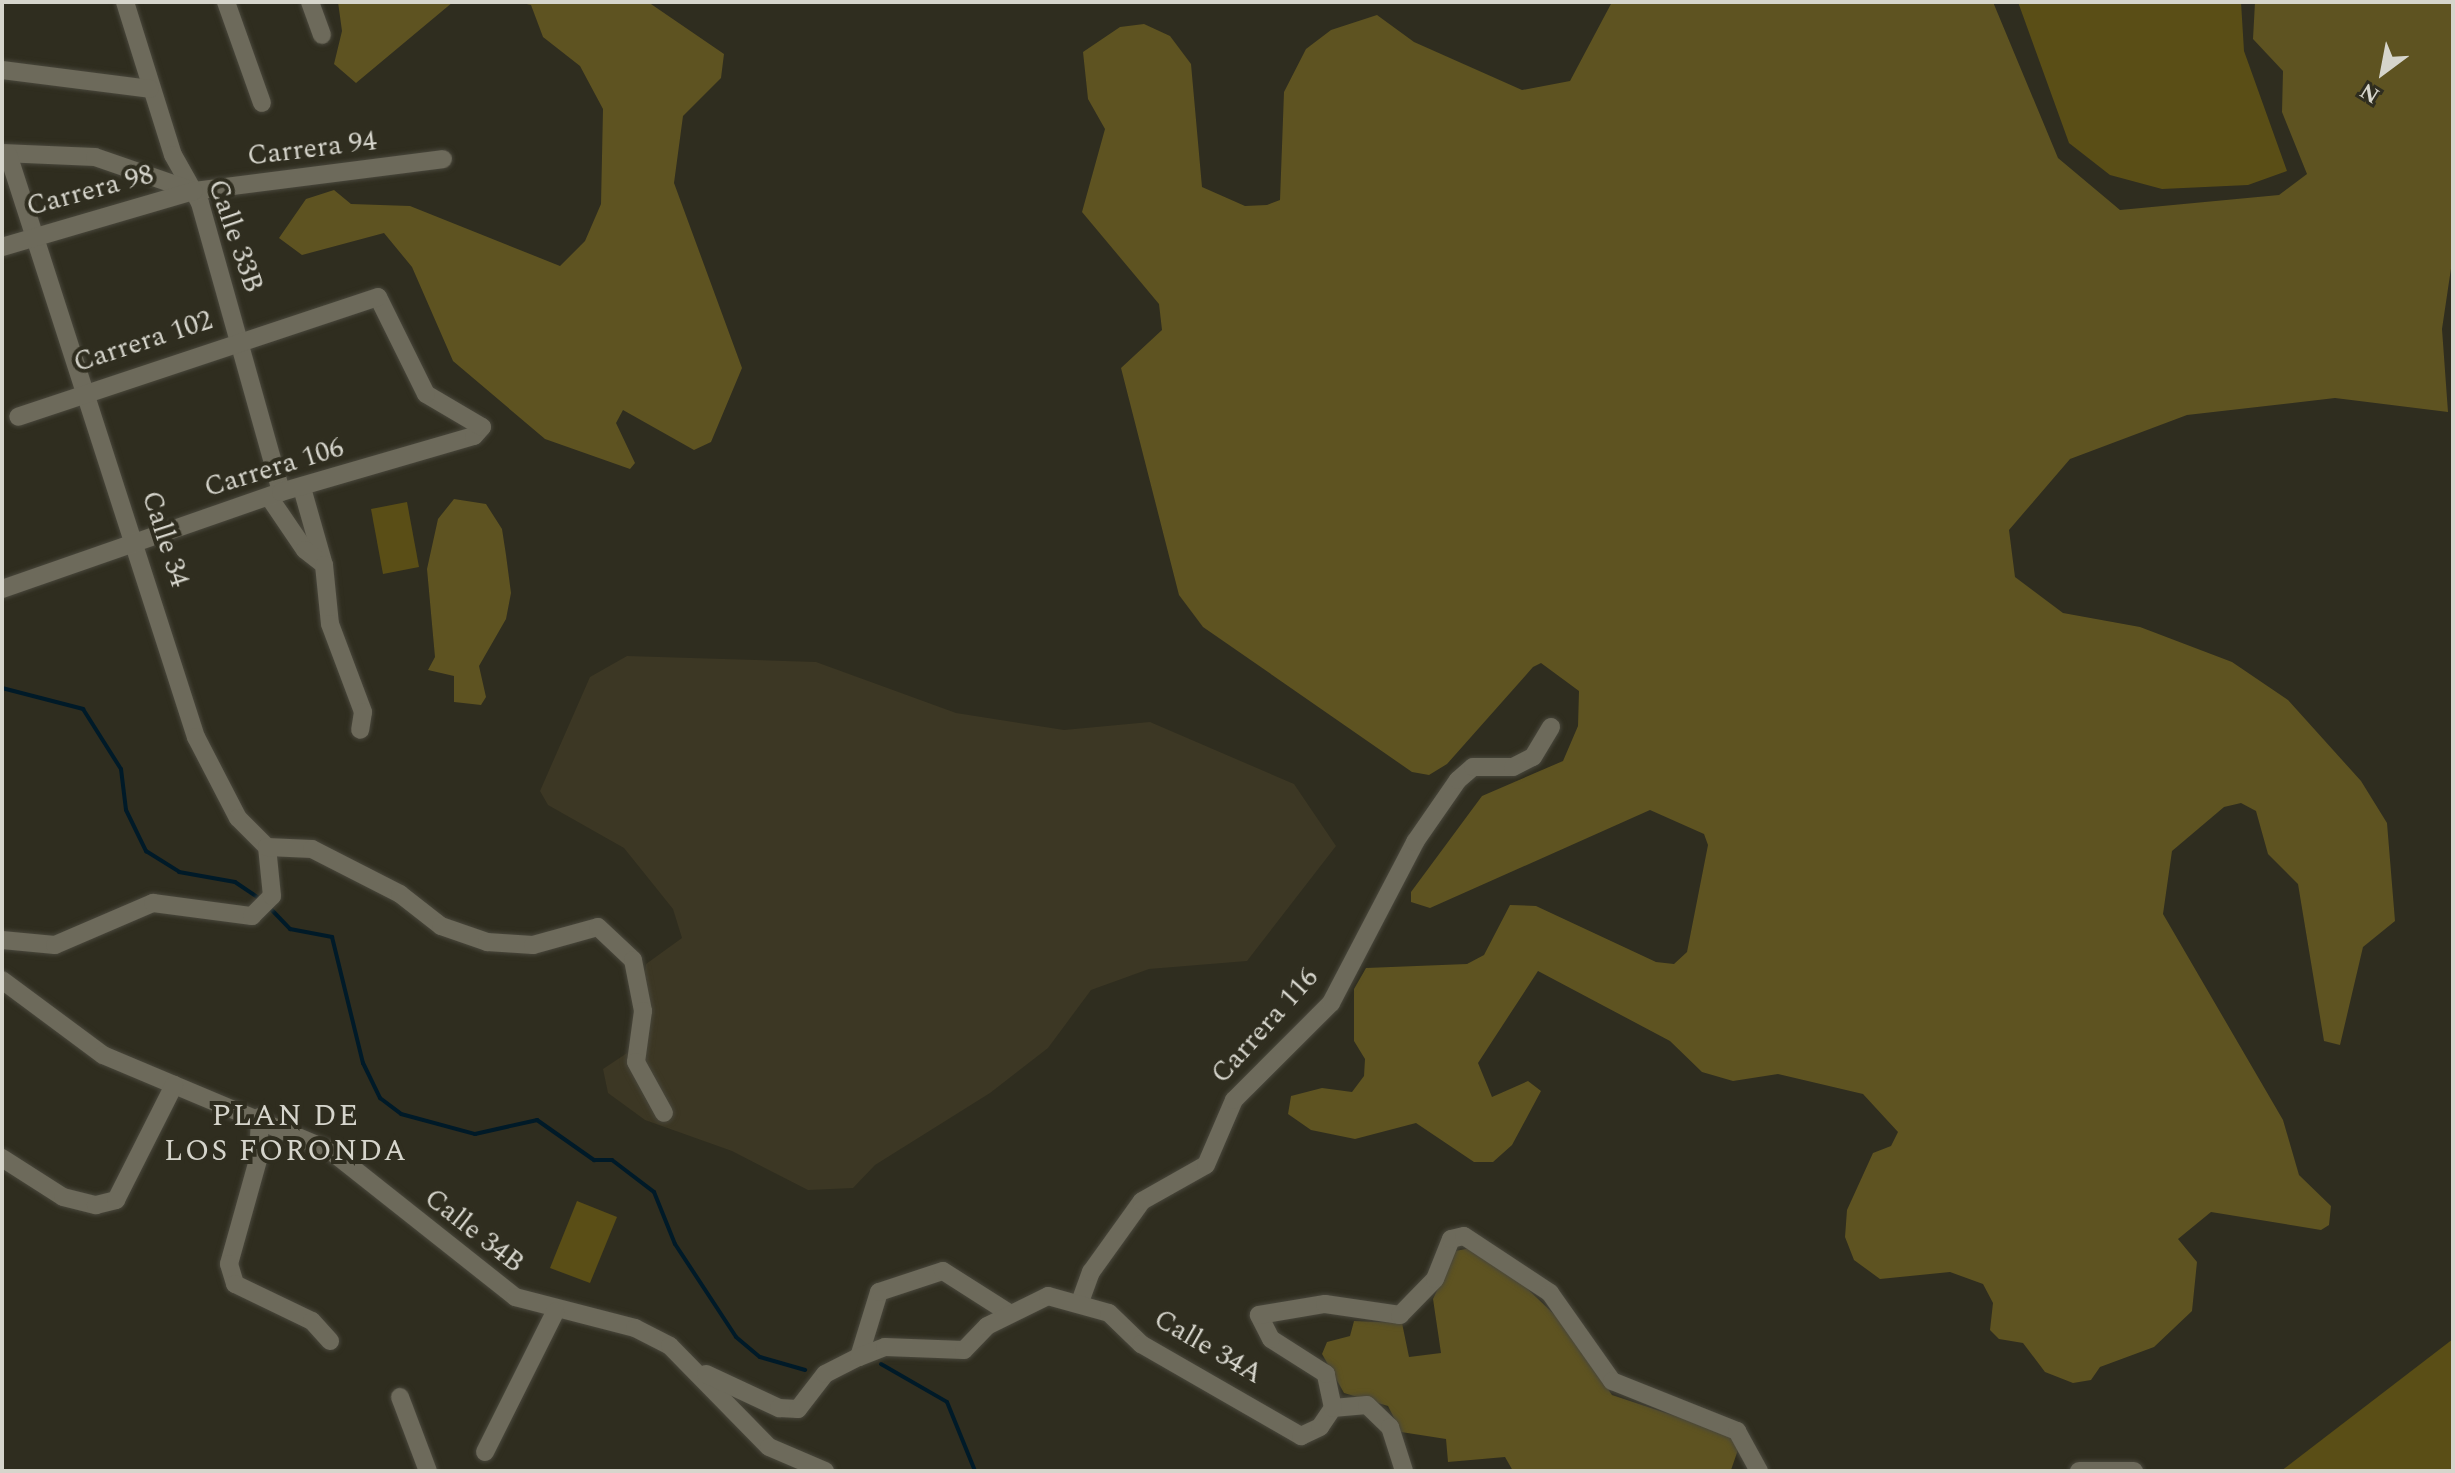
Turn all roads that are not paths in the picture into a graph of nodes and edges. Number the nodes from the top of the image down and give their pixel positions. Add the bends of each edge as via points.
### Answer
1 (125, 2) edge
2 (226, 2) edge
3 (310, 2) edge
4 (322, 35) dead end
5 (2, 70) edge
6 (150, 89) junction
7 (262, 103) dead end
8 (5, 154) edge
9 (443, 159) dead end
10 (194, 191) junction
11 (30, 235) junction
12 (2, 247) edge
13 (241, 339) junction
14 (86, 389) junction
15 (18, 417) dead end
16 (474, 436) joint
17 (302, 488) junction
18 (275, 494) junction
19 (137, 543) junction
20 (324, 565) junction
21 (2, 589) edge
22 (1551, 727) dead end
23 (360, 730) dead end
24 (267, 847) junction
25 (2, 940) edge
26 (2, 980) edge
27 (174, 1085) junction
28 (664, 1113) dead end
29 (260, 1117) junction
30 (2, 1158) edge
31 (1080, 1302) junction
32 (555, 1312) junction
33 (1009, 1313) junction
34 (330, 1341) dead end
35 (859, 1357) junction
36 (700, 1371) junction
37 (400, 1397) dead end
38 (1333, 1408) junction
39 (485, 1452) dead end
40 (428, 1471) edge
41 (825, 1471) edge
42 (1404, 1471) edge
43 (1759, 1471) edge
44 (2079, 1471) edge
45 (2134, 1471) edge

1 - 6 street, Calle 33B
2 - 7 street
3 - 4 street
5 - 6 street
6 - 10 street, Calle 33B
8 - 10 street, Carrera 94 via 95,157
8 - 11 street, Calle 34
9 - 10 street, Carrera 94
10 - 11 street, Carrera 98
10 - 13 street, Calle 33B
11 - 12 street, Carrera 98
11 - 14 street, Calle 34
13 - 14 street, Carrera 102
13 - 16 street, Carrera 102 via 378,297 426,394 480,422
13 - 18 street, Calle 33B
14 - 15 street, Carrera 102
14 - 19 street, Calle 34
16 - 17 street, Carrera 106
17 - 18 street, Carrera 106
17 - 20 street
18 - 19 street, Carrera 106
18 - 20 street
19 - 21 street, Carrera 106
19 - 24 street, Calle 34 via 196,737 238,818
20 - 23 street via 332,631 363,712
22 - 31 street, Carrera 116 via 1533,757 1513,767 1473,767 1458,780 1415,842 1331,1003 1234,1100 1206,1165 1142,1201 1091,1272
24 - 25 street via 272,896 252,916 235,918 153,903 55,945
24 - 28 street via 312,849 400,894 441,926 487,942 533,945 598,927 633,960 643,1011 636,1062
26 - 27 street, Calle 34B via 103,1055
27 - 29 street, Calle 34B
27 - 30 street via 116,1200 96,1205 63,1197
29 - 32 street, Calle 34B via 331,1151 470,1268
29 - 34 street via 258,1160 229,1264 235,1284 312,1321
31 - 33 street, Calle 34A via 1034,1297
31 - 38 street, Calle 34A via 1109,1313 1141,1344 1301,1436 1320,1427
32 - 36 street, Calle 34B via 635,1328
32 - 39 street
33 - 35 street, Calle 34A via 964,1350 885,1347
33 - 35 street via 943,1271 879,1292
35 - 36 street, Calle 34A via 825,1374 798,1409 779,1408
36 - 41 street, Calle 34B via 769,1447
37 - 40 street
38 - 42 street via 1367,1405 1381,1415
38 - 43 street via 1326,1374 1271,1339 1259,1326 1261,1313 1289,1315 1325,1304 1400,1315 1435,1279 1451,1239 1464,1236 1550,1293 1621,1388 1737,1431
44 - 45 street

